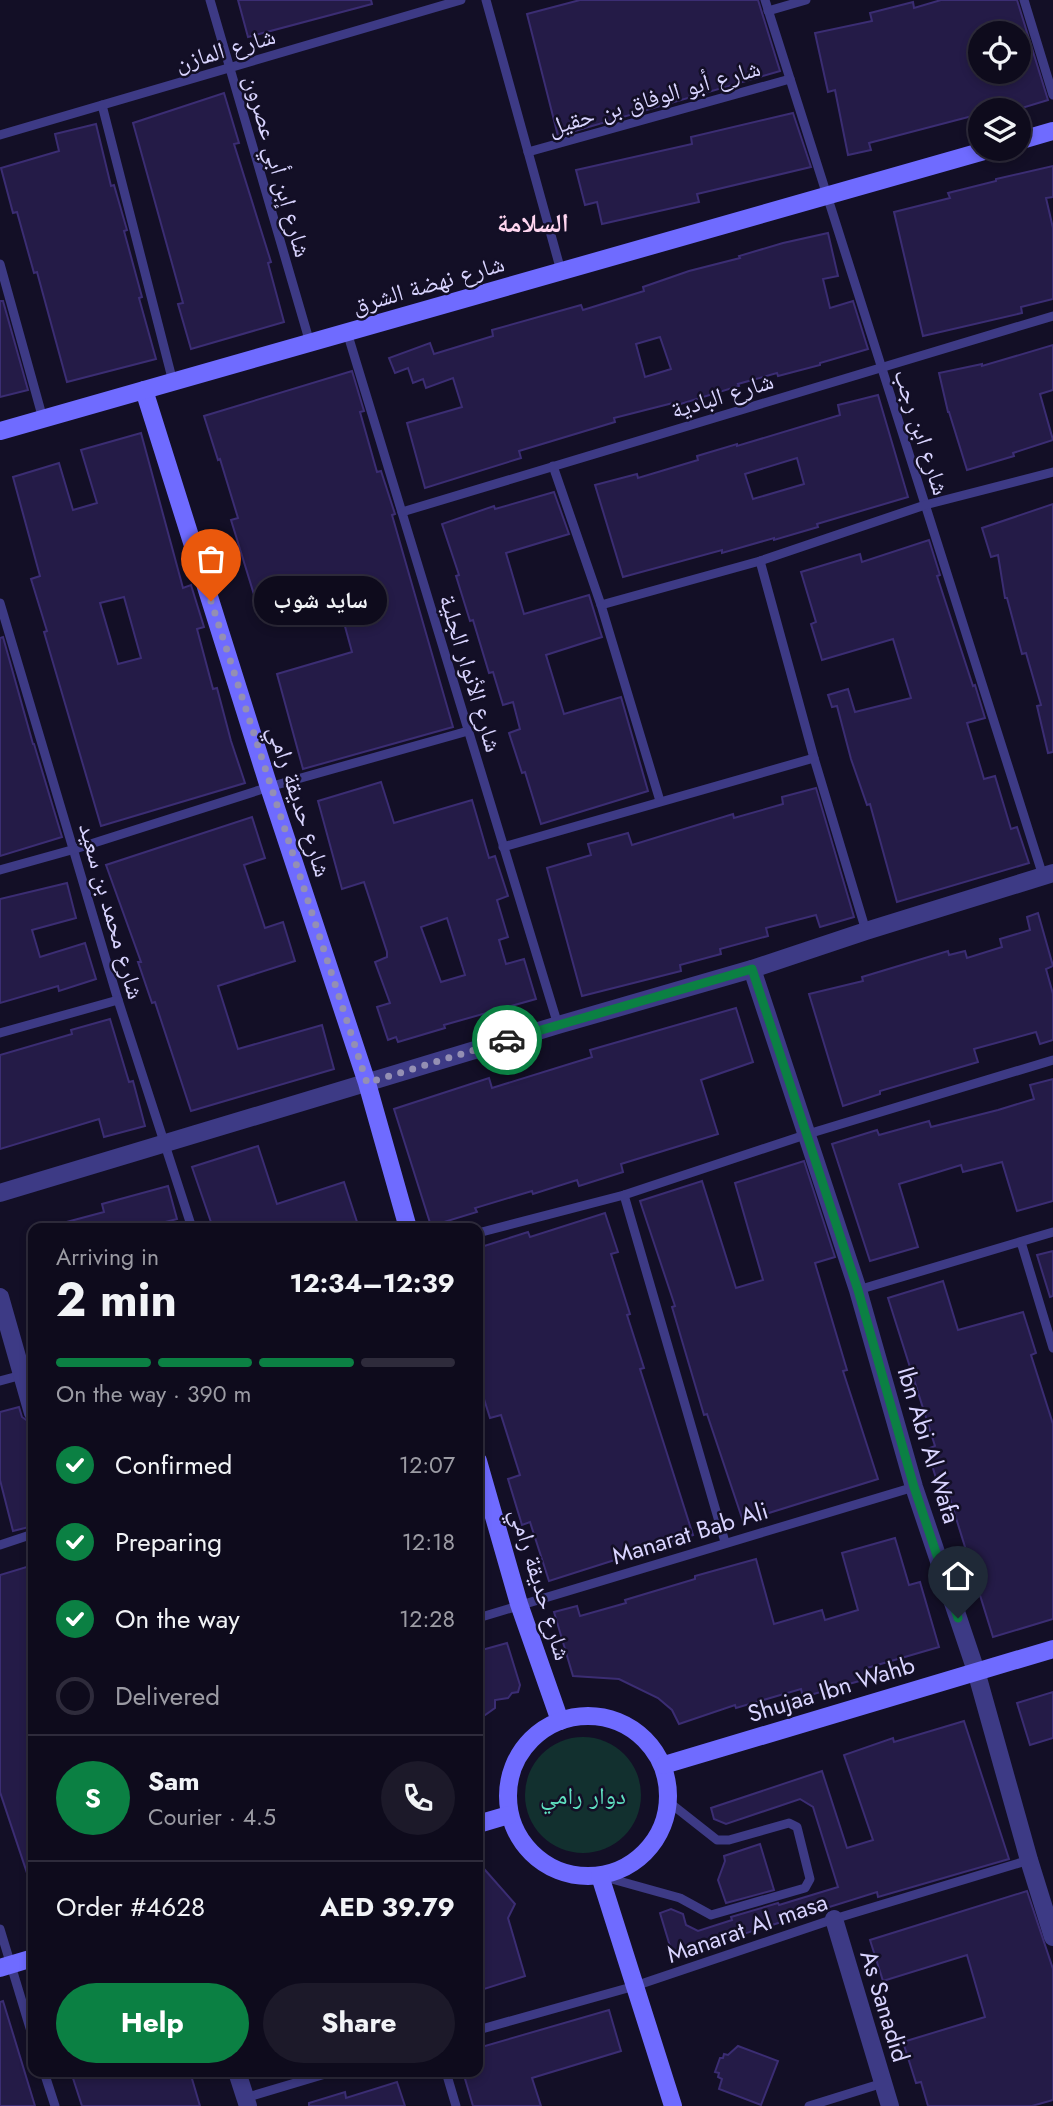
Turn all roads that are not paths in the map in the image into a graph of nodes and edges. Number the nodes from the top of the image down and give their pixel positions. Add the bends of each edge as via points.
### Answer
1 (210, 0) edge
2 (461, 0) edge
3 (486, 0) edge
4 (765, 0) edge
5 (806, 0) edge
6 (1024, 0) edge
7 (768, 11) junction
8 (229, 68) junction
9 (790, 79) junction
10 (1053, 96) edge
11 (102, 105) junction
12 (1053, 131) edge
13 (0, 135) edge
14 (1031, 137) edge
15 (528, 152) junction
16 (968, 155) edge
17 (827, 195) junction
18 (0, 264) edge
19 (561, 271) junction
20 (1053, 316) edge
21 (347, 332) junction
22 (310, 343) junction
23 (881, 368) junction
24 (173, 382) junction
25 (144, 390) junction
26 (43, 419) junction
27 (0, 431) edge
28 (553, 466) junction
29 (1053, 472) edge
30 (925, 505) junction
31 (402, 512) junction
32 (760, 561) junction
33 (0, 603) edge
34 (601, 604) junction
35 (468, 731) junction
36 (814, 758) junction
37 (269, 787) junction
38 (660, 801) junction
39 (503, 847) junction
40 (75, 849) junction
41 (0, 870) edge
42 (1048, 875) edge
43 (866, 931) junction
44 (752, 969) junction
45 (118, 1000) junction
46 (558, 1025) junction
47 (0, 1033) edge
48 (1053, 1060) edge
49 (367, 1083) junction
50 (808, 1134) junction
51 (165, 1144) junction
52 (0, 1193) edge
53 (624, 1195) junction
54 (190, 1223) edge
55 (407, 1223) edge
56 (483, 1232) edge
57 (1053, 1232) edge
58 (1021, 1242) junction
59 (858, 1290) junction
60 (0, 1297) edge
61 (1053, 1348) edge
62 (22, 1375) junction
63 (0, 1381) edge
64 (28, 1396) edge
65 (483, 1482) edge
66 (914, 1487) junction
67 (28, 1536) edge
68 (725, 1542) junction
69 (0, 1545) edge
70 (519, 1604) junction
71 (483, 1616) edge
72 (1053, 1649) edge
73 (976, 1671) junction
74 (559, 1721) junction
75 (664, 1765) junction
76 (670, 1802) junction
77 (509, 1815) junction
78 (483, 1823) edge
79 (1029, 1860) junction
80 (600, 1876) junction
81 (834, 1919) junction
82 (0, 1930) edge
83 (1053, 1937) edge
84 (28, 1959) edge
85 (5, 1966) edge
86 (635, 1986) junction
87 (28, 2025) edge
88 (483, 2029) edge
89 (46, 2077) edge
90 (238, 2077) edge
91 (318, 2077) edge
92 (447, 2077) edge
93 (883, 2083) junction
94 (246, 2102) edge
95 (55, 2106) edge
96 (456, 2106) edge
97 (673, 2106) edge
98 (809, 2106) edge
99 (890, 2106) edge

1 - 8 lane, شارع إبن أبي عصرون
2 - 8 lane, شارع المازن
3 - 15 lane
4 - 7 lane, شارع ابن رجب
5 - 7 lane
6 - 10 lane
7 - 9 lane, شارع ابن رجب
8 - 11 lane, شارع المازن
8 - 22 lane, شارع إبن أبي عصرون
9 - 15 lane, شارع أبو الوفاق بن حقيل
9 - 17 lane, شارع ابن رجب
11 - 13 lane, شارع المازن
11 - 24 lane
12 - 14 street
15 - 19 lane
16 - 17 street, شارع نهضة الشرق
17 - 19 street, شارع نهضة الشرق
17 - 23 lane, شارع ابن رجب
18 - 26 lane
19 - 21 street, شارع نهضة الشرق
20 - 23 lane, شارع البادية
21 - 22 street, شارع نهضة الشرق
21 - 31 lane, شارع الأنوار الجلية
22 - 24 street, شارع نهضة الشرق
23 - 28 lane, شارع البادية
23 - 30 lane, شارع ابن رجب
24 - 25 street, شارع نهضة الشرق
25 - 26 street, شارع نهضة الشرق
25 - 37 street, شارع حديقة رامي
26 - 27 street, شارع نهضة الشرق
28 - 31 lane, شارع البادية
28 - 34 lane
29 - 30 lane
30 - 32 lane
30 - 42 lane, شارع ابن رجب
31 - 35 lane, شارع الأنوار الجلية
32 - 34 lane
32 - 36 lane
33 - 40 lane, شارع محمد بن سعيد
34 - 38 lane
35 - 37 lane
35 - 39 lane, شارع الأنوار الجلية
36 - 38 lane
36 - 43 lane
37 - 40 lane
37 - 49 street, شارع حديقة رامي
38 - 39 lane
39 - 46 lane, شارع الأنوار الجلية
40 - 41 lane
40 - 45 lane, شارع محمد بن سعيد
42 - 43 street
43 - 44 street
44 - 46 street
44 - 50 street, Ibn Abi Al Wafa
45 - 47 lane
45 - 51 lane, شارع محمد بن سعيد
46 - 49 street
48 - 50 lane
49 - 51 street
49 - 55 street, شارع حديقة رامي
50 - 53 lane
50 - 59 street, Ibn Abi Al Wafa
51 - 52 street
51 - 54 lane, شارع محمد بن سعيد
53 - 56 lane
53 - 68 lane
57 - 58 lane
58 - 59 lane
58 - 61 lane
59 - 66 street, Ibn Abi Al Wafa
60 - 62 street
62 - 63 lane
62 - 64 street
65 - 70 street, شارع حديقة رامي
66 - 68 lane, Manarat Bab Ali
66 - 73 street, Ibn Abi Al Wafa
67 - 69 lane
68 - 70 lane, Manarat Bab Ali
70 - 71 lane, Manarat Bab Ali
70 - 74 street, شارع حديقة رامي
72 - 73 street, Shujaa Ibn Wahb
73 - 75 street, Shujaa Ibn Wahb
73 - 79 street, Ibn Abi Al Wafa
74 - 75 street via 590,1715 620,1722 646,1739
74 - 77 street via 534,1735 516,1758 507,1786
75 - 76 street
76 - 80 street via 658,1839 631,1866
76 - 80 lane via 717,1840 789,1824 797,1828 810,1880 805,1888 711,1915 680,1898
77 - 78 street
77 - 80 street via 526,1849 556,1871
79 - 81 lane, Manarat Al masa
79 - 83 street, Ibn Abi Al Wafa
80 - 86 street
81 - 86 lane, Manarat Al masa
81 - 93 street, As Sanadid
82 - 85 lane
84 - 85 street
85 - 87 lane
86 - 88 lane, Manarat Al masa
86 - 97 street
89 - 95 lane
90 - 94 street
91 - 94 lane
92 - 96 lane
93 - 98 lane
93 - 99 street, As Sanadid

